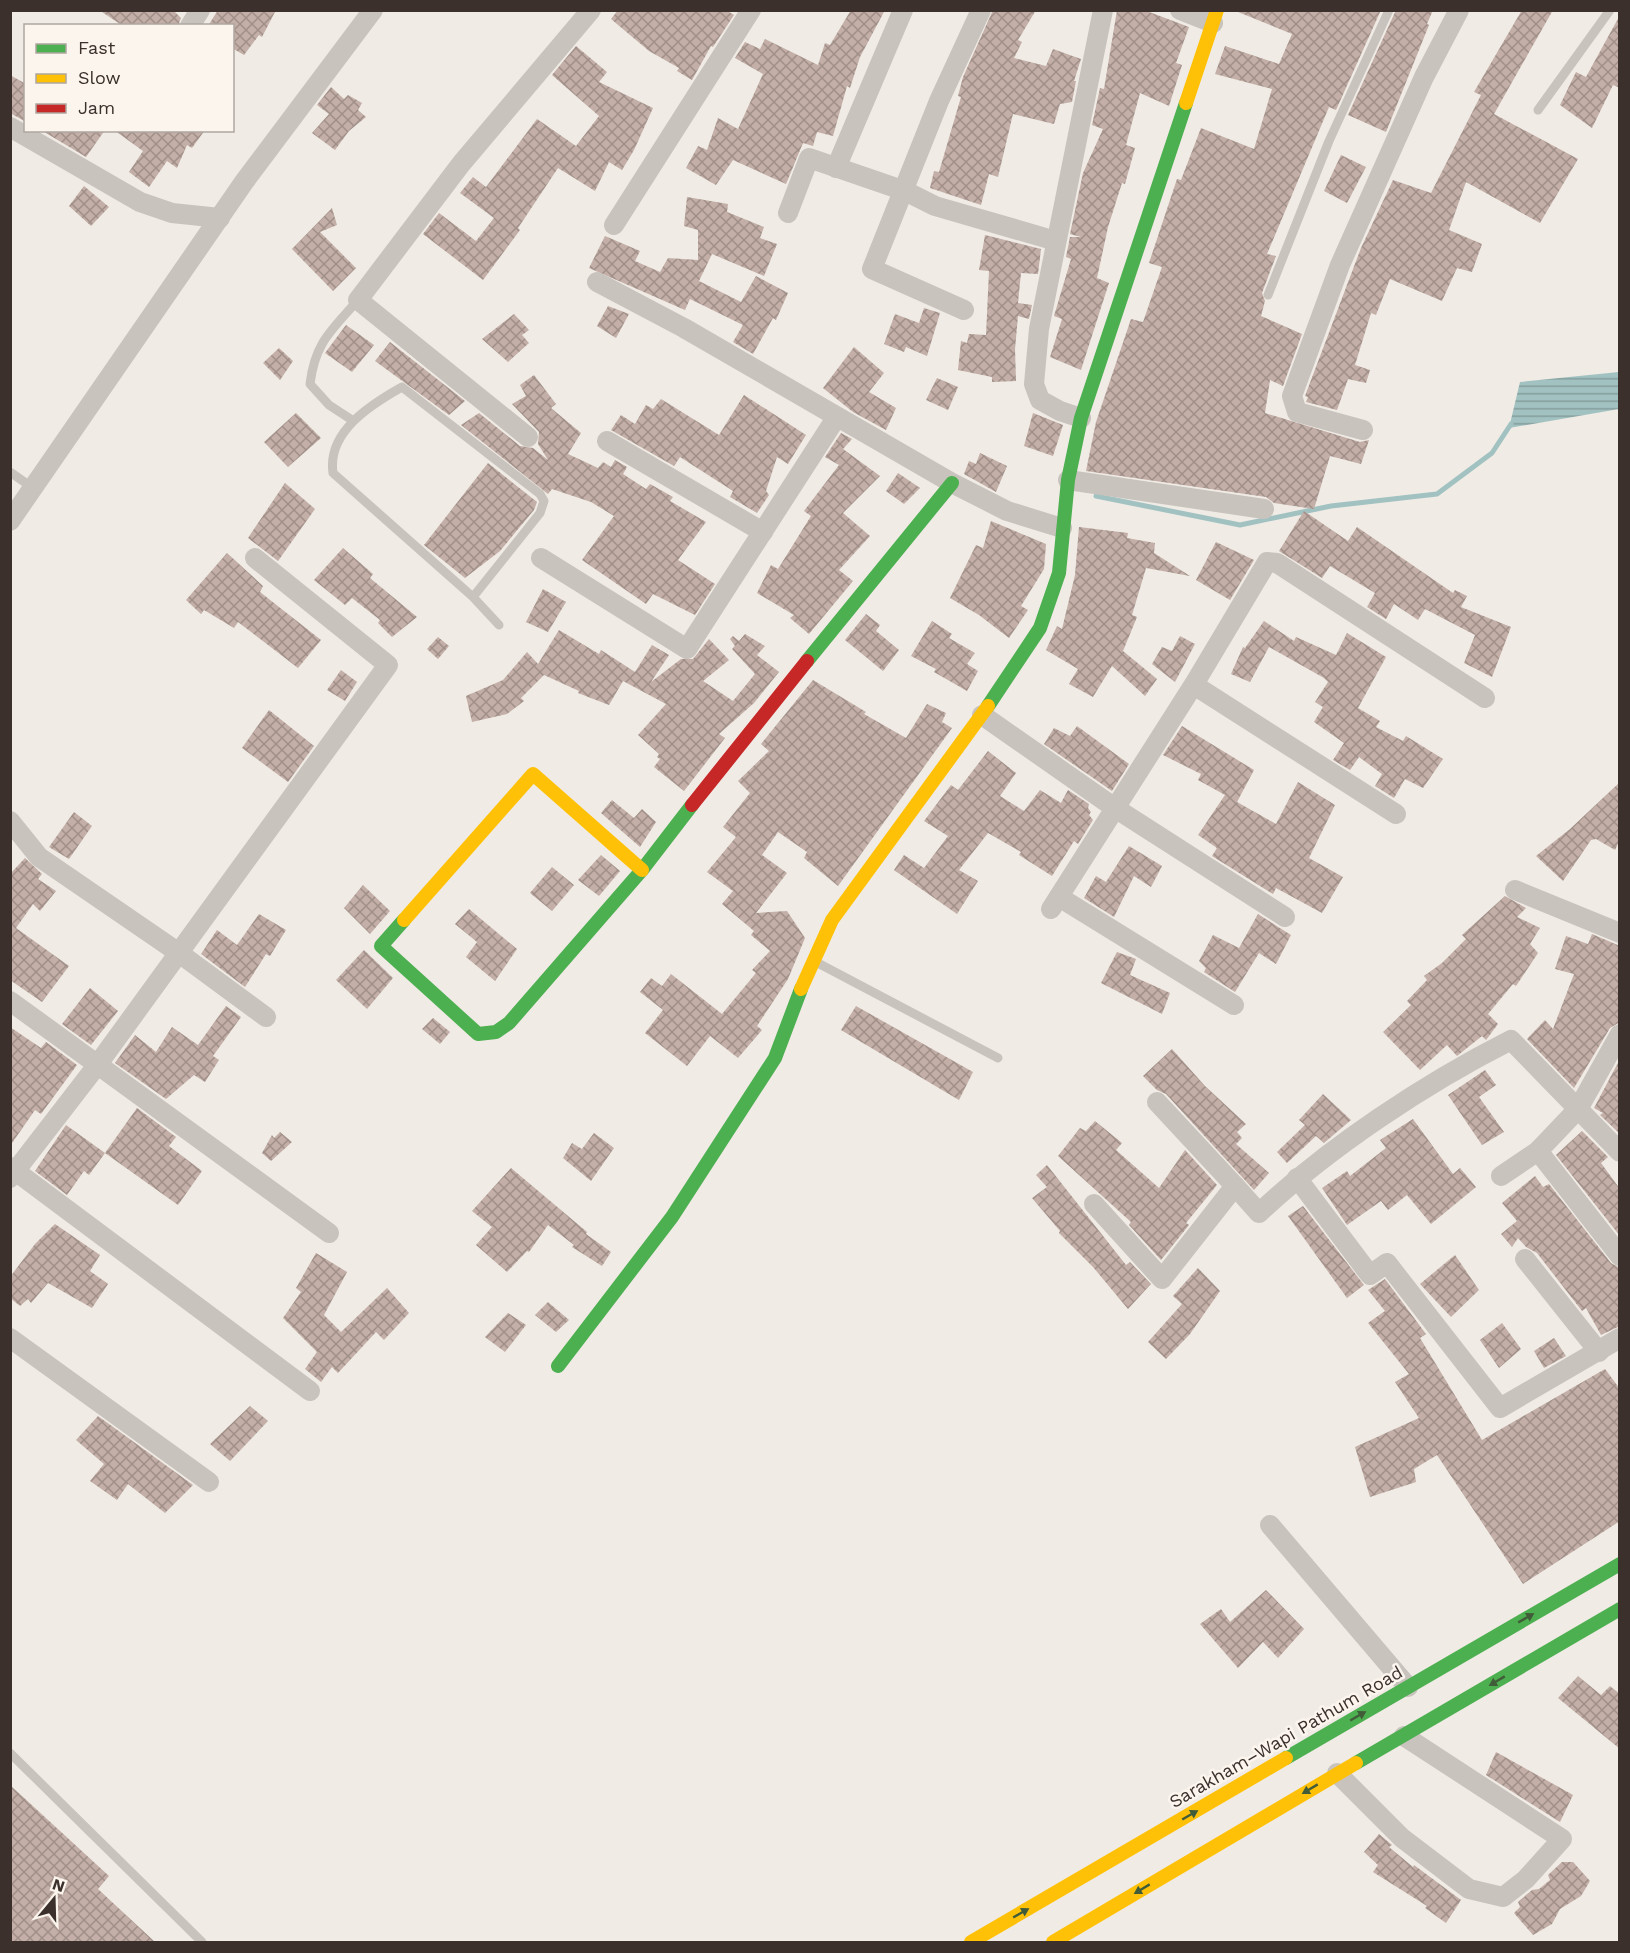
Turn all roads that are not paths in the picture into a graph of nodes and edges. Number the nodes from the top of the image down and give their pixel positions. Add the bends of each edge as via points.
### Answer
1 (200, 10) edge
2 (373, 10) edge
3 (591, 10) edge
4 (751, 10) edge
5 (903, 10) edge
6 (981, 10) edge
7 (1103, 10) edge
8 (1180, 10) edge
9 (1389, 10) edge
10 (1459, 10) edge
11 (1610, 10) edge
12 (1215, 17) edge
13 (191, 24) edge
14 (1539, 111) dead end
15 (10, 127) edge
16 (836, 168) junction
17 (905, 191) junction
18 (788, 213) dead end
19 (220, 218) junction
20 (614, 225) dead end
21 (1056, 241) junction
22 (597, 282) dead end
23 (1268, 295) dead end
24 (358, 300) junction
25 (964, 310) dead end
26 (836, 418) junction
27 (1082, 418) junction
28 (352, 420) junction
29 (1363, 430) dead end
30 (528, 437) dead end
31 (607, 441) dead end
32 (10, 472) edge
33 (1068, 480) junction
34 (952, 483) junction
35 (33, 488) junction
36 (1264, 509) dead end
37 (10, 520) edge
38 (1062, 528) junction
39 (763, 532) junction
40 (255, 558) dead end
41 (541, 558) dead end
42 (473, 597) junction
43 (499, 625) dead end
44 (1194, 685) junction
45 (1485, 698) dead end
46 (981, 715) junction
47 (1114, 808) junction
48 (1396, 814) dead end
49 (10, 821) edge
50 (642, 870) junction
51 (1515, 890) dead end
52 (1285, 917) dead end
53 (1620, 933) edge
54 (179, 953) junction
55 (812, 960) junction
56 (10, 1001) edge
57 (1234, 1005) dead end
58 (266, 1017) dead end
59 (1620, 1034) edge
60 (998, 1058) dead end
61 (98, 1064) junction
62 (1156, 1102) dead end
63 (1578, 1109) junction
64 (1538, 1151) junction
65 (1620, 1152) edge
66 (12, 1172) edge
67 (1501, 1176) dead end
68 (1297, 1178) junction
69 (1235, 1186) junction
70 (1094, 1204) dead end
71 (329, 1233) dead end
72 (1620, 1256) edge
73 (1525, 1259) dead end
74 (10, 1338) edge
75 (1620, 1338) edge
76 (1599, 1352) junction
77 (558, 1366) dead end
78 (310, 1391) dead end
79 (209, 1482) dead end
80 (1270, 1525) dead end
81 (1620, 1564) edge
82 (1620, 1609) edge
83 (1408, 1687) junction
84 (1404, 1736) junction
85 (10, 1753) edge
86 (1337, 1773) junction
87 (202, 1942) edge
88 (971, 1942) edge
89 (1053, 1942) edge

1 - 13 street
2 - 19 street
3 - 24 street via 461,164
4 - 20 street
5 - 16 street
6 - 17 street via 939,101
7 - 21 street
8 - 12 street
9 - 23 lane via 1329,141
10 - 29 street via 1424,77 1340,265 1292,396 1298,412
11 - 14 lane
12 - 27 street
15 - 19 street via 140,202 172,213
16 - 17 street
16 - 18 street via 809,158
17 - 21 street via 935,206
17 - 25 street via 872,269
19 - 35 street
21 - 27 street via 1039,329 1034,384 1041,400
22 - 26 street via 684,328
24 - 28 lane via 326,337 313,360 310,384 329,405
24 - 30 street
26 - 34 street
26 - 39 street
27 - 33 street
28 - 42 lane via 331,460 333,473
28 - 42 lane via 402,387 540,494 544,501 540,513
31 - 39 street
32 - 35 lane
33 - 36 street
33 - 38 street
34 - 38 street via 1007,511
34 - 50 street
35 - 37 street
38 - 46 street via 1059,573 1040,628
39 - 41 street via 687,649
40 - 54 street via 388,665
42 - 43 lane
44 - 45 street via 1267,562 1277,563
44 - 47 street
44 - 48 street
46 - 47 street
46 - 55 street via 832,920
47 - 52 street
47 - 57 street via 1055,903
49 - 54 street via 39,857
50 - 50 street via 533,774 381,946 478,1034 496,1032 509,1023
51 - 53 street
54 - 58 street
54 - 61 street
55 - 60 lane
55 - 77 street via 775,1058 672,1217
56 - 61 street
59 - 63 street
61 - 66 street
61 - 71 street
62 - 69 street
63 - 64 street
63 - 65 street
63 - 68 street via 1511,1040 1467,1062
64 - 67 street
64 - 72 street
66 - 78 street
68 - 69 street via 1259,1213
68 - 76 street via 1370,1275 1387,1263 1500,1408
69 - 70 street via 1162,1279
73 - 76 street
74 - 79 street
75 - 76 street
80 - 83 street
83 -> 81 street, Sarakham–Wapi Pathum Road
82 -> 84 street
88 -> 83 street, Sarakham–Wapi Pathum Road
84 - 86 street
84 - 86 street via 1562,1839 1526,1879 1503,1897 1469,1889 1402,1838
85 - 87 lane
86 -> 89 street

